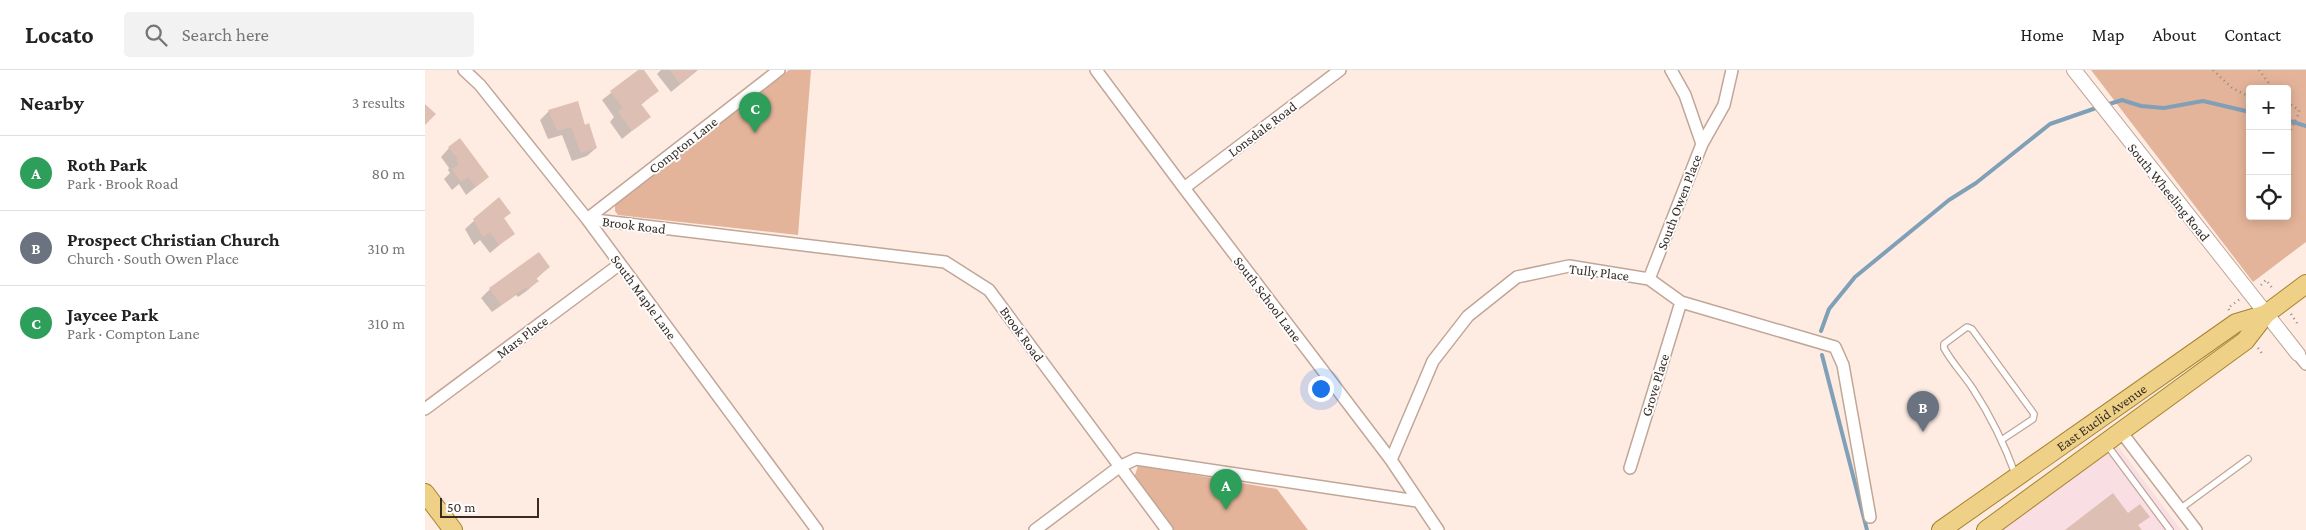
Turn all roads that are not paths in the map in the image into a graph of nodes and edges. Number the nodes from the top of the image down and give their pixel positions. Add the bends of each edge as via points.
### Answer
1 (464, 70) edge
2 (779, 70) edge
3 (1096, 70) edge
4 (1340, 70) edge
5 (1671, 70) edge
6 (1732, 70) edge
7 (2073, 70) edge
8 (1702, 144) junction
9 (1183, 188) junction
10 (587, 219) junction
11 (620, 264) junction
12 (1649, 279) junction
13 (2306, 284) edge
14 (1681, 302) junction
15 (2266, 314) junction
16 (2303, 356) edge
17 (425, 409) edge
18 (2122, 432) junction
19 (2003, 439) junction
20 (2106, 444) junction
21 (2248, 459) dead end
22 (1391, 460) junction
23 (1119, 466) junction
24 (1630, 468) dead end
25 (2017, 478) junction
26 (425, 493) edge
27 (1417, 501) junction
28 (2180, 509) junction
29 (1870, 517) dead end
30 (453, 530) edge
31 (817, 530) edge
32 (1035, 530) edge
33 (1167, 530) edge
34 (1438, 530) edge
35 (1941, 530) edge
36 (1986, 530) edge
37 (2170, 530) edge
38 (2196, 530) edge

1 - 10 street, South Maple Lane via 480,85
2 - 10 street, Compton Lane
3 - 9 street, South School Lane
4 - 9 street, Lonsdale Road
5 - 8 street, South Owen Place via 1685,95
6 - 8 street via 1724,105
7 - 15 street, South Wheeling Road
8 - 12 street, South Owen Place
9 - 22 street, South School Lane
10 - 11 street, South Maple Lane
10 - 23 street, Brook Road via 945,262 989,290
11 - 17 street, Mars Place
11 - 31 street, South Maple Lane
12 - 14 street, Tully Place
12 - 22 street, Tully Place via 1569,266 1517,277 1468,316 1433,361
13 - 15 main road, East Euclid Avenue
14 - 24 street, Grove Place
14 - 29 street, Tully Place via 1835,347 1843,365
15 - 16 street, South Wheeling Road
15 - 18 main road, East Euclid Avenue via 2245,341
15 - 25 main road, East Euclid Avenue via 2236,322
18 - 20 main road, East Euclid Avenue
18 - 28 street
19 - 19 lane via 1943,348 1967,327 1972,329 2034,414 2033,419
19 - 25 lane
20 - 36 main road, East Euclid Avenue
20 - 37 lane
21 - 28 lane
22 - 27 street, South School Lane
23 - 27 street via 1145,459
23 - 32 street
23 - 33 street, Brook Road
25 - 35 main road, East Euclid Avenue
26 - 30 main road
27 - 34 street, South School Lane
28 - 38 street

